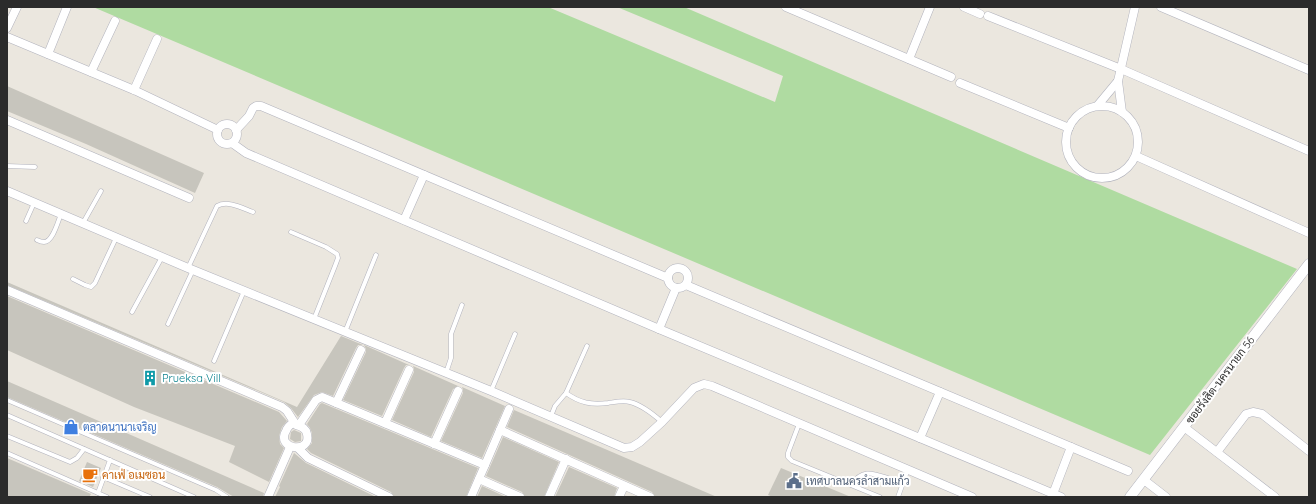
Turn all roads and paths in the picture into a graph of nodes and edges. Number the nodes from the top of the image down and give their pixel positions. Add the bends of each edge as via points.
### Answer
1 (16, 7) edge
2 (67, 7) edge
3 (786, 7) edge
4 (930, 7) edge
5 (964, 7) edge
6 (1136, 7) edge
7 (1161, 7) edge
8 (114, 21) dead end
9 (7, 28) edge
10 (7, 37) edge
11 (156, 39) dead end
12 (48, 54) junction
13 (909, 59) junction
14 (1121, 69) junction
15 (1309, 70) edge
16 (91, 72) junction
17 (951, 77) dead end
18 (1118, 81) junction
19 (960, 83) dead end
20 (134, 90) junction
21 (1098, 106) junction
22 (1122, 112) junction
23 (7, 120) edge
24 (1068, 128) junction
25 (218, 130) junction
26 (236, 130) junction
27 (232, 143) junction
28 (1309, 151) edge
29 (1136, 156) junction
30 (7, 166) edge
31 (35, 167) dead end
32 (424, 175) junction
33 (101, 191) dead end
34 (7, 192) edge
35 (189, 198) dead end
36 (34, 202) junction
37 (253, 212) dead end
38 (61, 214) junction
39 (404, 220) junction
40 (26, 221) dead end
41 (83, 223) junction
42 (291, 232) dead end
43 (1309, 233) edge
44 (116, 237) junction
45 (37, 240) dead end
46 (376, 256) dead end
47 (162, 257) junction
48 (1309, 264) edge
49 (191, 269) junction
50 (668, 278) junction
51 (73, 279) dead end
52 (686, 285) junction
53 (676, 288) junction
54 (7, 290) edge
55 (244, 291) junction
56 (462, 305) dead end
57 (132, 312) dead end
58 (314, 319) junction
59 (168, 324) dead end
60 (659, 329) junction
61 (346, 332) junction
62 (515, 334) dead end
63 (587, 346) dead end
64 (361, 350) dead end
65 (214, 361) dead end
66 (409, 370) dead end
67 (446, 373) junction
68 (458, 391) dead end
69 (491, 391) junction
70 (940, 392) junction
71 (566, 394) junction
72 (7, 400) edge
73 (336, 403) junction
74 (509, 410) dead end
75 (7, 415) edge
76 (550, 417) junction
77 (662, 422) junction
78 (385, 423) junction
79 (297, 424) junction
80 (799, 424) junction
81 (1184, 427) junction
82 (500, 430) junction
83 (7, 436) edge
84 (920, 438) junction
85 (434, 444) junction
86 (294, 447) junction
87 (1071, 447) junction
88 (84, 448) junction
89 (1309, 451) edge
90 (1217, 452) junction
91 (7, 453) edge
92 (566, 459) junction
93 (110, 460) junction
94 (485, 465) junction
95 (908, 469) junction
96 (1128, 471) dead end
97 (103, 477) junction
98 (479, 479) junction
99 (894, 480) dead end
100 (1144, 480) junction
101 (852, 485) junction
102 (624, 486) junction
103 (98, 493) junction
104 (1053, 494) junction
105 (107, 497) edge
106 (150, 497) edge
107 (194, 497) edge
108 (227, 497) edge
109 (268, 497) edge
110 (389, 497) edge
111 (471, 497) edge
112 (520, 497) edge
113 (549, 497) edge
114 (619, 497) edge
115 (650, 497) edge
116 (880, 497) edge
117 (898, 497) edge
118 (972, 497) edge
119 (1062, 497) edge
120 (1130, 497) edge
121 (1166, 497) edge
122 (1275, 497) edge

1 - 9 street
2 - 12 street
3 - 13 street
4 - 13 street
5 - 14 street
6 - 14 street
7 - 15 street
8 - 16 street
10 - 12 street
11 - 20 street
12 - 16 street
13 - 17 street
14 - 18 street
14 - 28 street
16 - 20 street
18 - 21 street
18 - 22 street
19 - 24 street
20 - 25 street
21 - 22 street via 1111,106
21 - 24 street via 1080,113
22 - 29 street via 1130,118 1135,127 1138,141
23 - 35 street
24 - 29 street via 1066,148 1070,158 1089,175 1104,178 1114,176 1123,171
25 - 26 street via 228,124
25 - 27 street via 220,141
26 - 27 street via 237,136
26 - 32 street via 253,108 261,106
27 - 39 street via 246,153
29 - 43 street
30 - 31 lane
32 - 39 street
32 - 50 street
33 - 41 lane
34 - 36 street
36 - 38 street
36 - 40 lane
37 - 49 lane via 230,204 217,206
38 - 41 street
38 - 45 lane via 49,240
39 - 60 street
41 - 44 street
42 - 58 lane via 337,254 338,258
44 - 47 street
44 - 51 lane via 91,287
46 - 61 lane
47 - 49 street
47 - 57 lane
48 - 81 street, ซอยรังสิต-นครนายก 56
49 - 55 street
49 - 59 lane
50 - 52 street via 672,270 682,269 687,274
50 - 53 street
52 - 53 street
52 - 70 street
53 - 60 street
54 - 79 street via 282,407
55 - 58 street
55 - 65 lane
56 - 67 lane via 451,334 451,358
58 - 61 street
60 - 84 street
61 - 67 street
62 - 69 lane
63 - 71 lane
64 - 73 street
66 - 78 street
67 - 69 street
68 - 85 street
69 - 76 street
70 - 84 street
70 - 87 street
71 - 76 lane via 555,406
71 - 77 lane via 585,403 630,402 653,414
72 - 108 lane
73 - 78 street
73 - 79 street via 319,398
74 - 82 street
75 - 88 lane
76 - 77 street via 624,448 632,447
77 - 80 street via 694,388 704,384
78 - 85 street
79 - 86 street via 284,434 285,441
79 - 86 street via 305,430 307,437 304,444
80 - 95 street
80 - 101 lane via 788,457 792,461
81 - 90 street
81 - 100 street, ซอยรังสิต-นครนายก 56
82 - 92 street
82 - 94 street
83 - 88 lane via 70,462 78,458
84 - 104 street
85 - 94 street
86 - 109 street
86 - 110 street via 308,458
87 - 96 street
87 - 104 street
88 - 93 lane
89 - 90 street via 1262,414 1253,412 1246,414
90 - 122 street
91 - 103 lane via 83,489
92 - 102 street
92 - 113 street
93 - 97 lane
93 - 107 lane
94 - 98 street
95 - 117 lane
95 - 118 street
97 - 103 lane
97 - 106 lane
98 - 111 street
98 - 112 street
99 - 101 lane via 866,473
100 - 120 street, ซอยรังสิต-นครนายก 56
100 - 121 street
101 - 116 lane
102 - 114 street
102 - 115 street
103 - 105 lane
104 - 119 street

